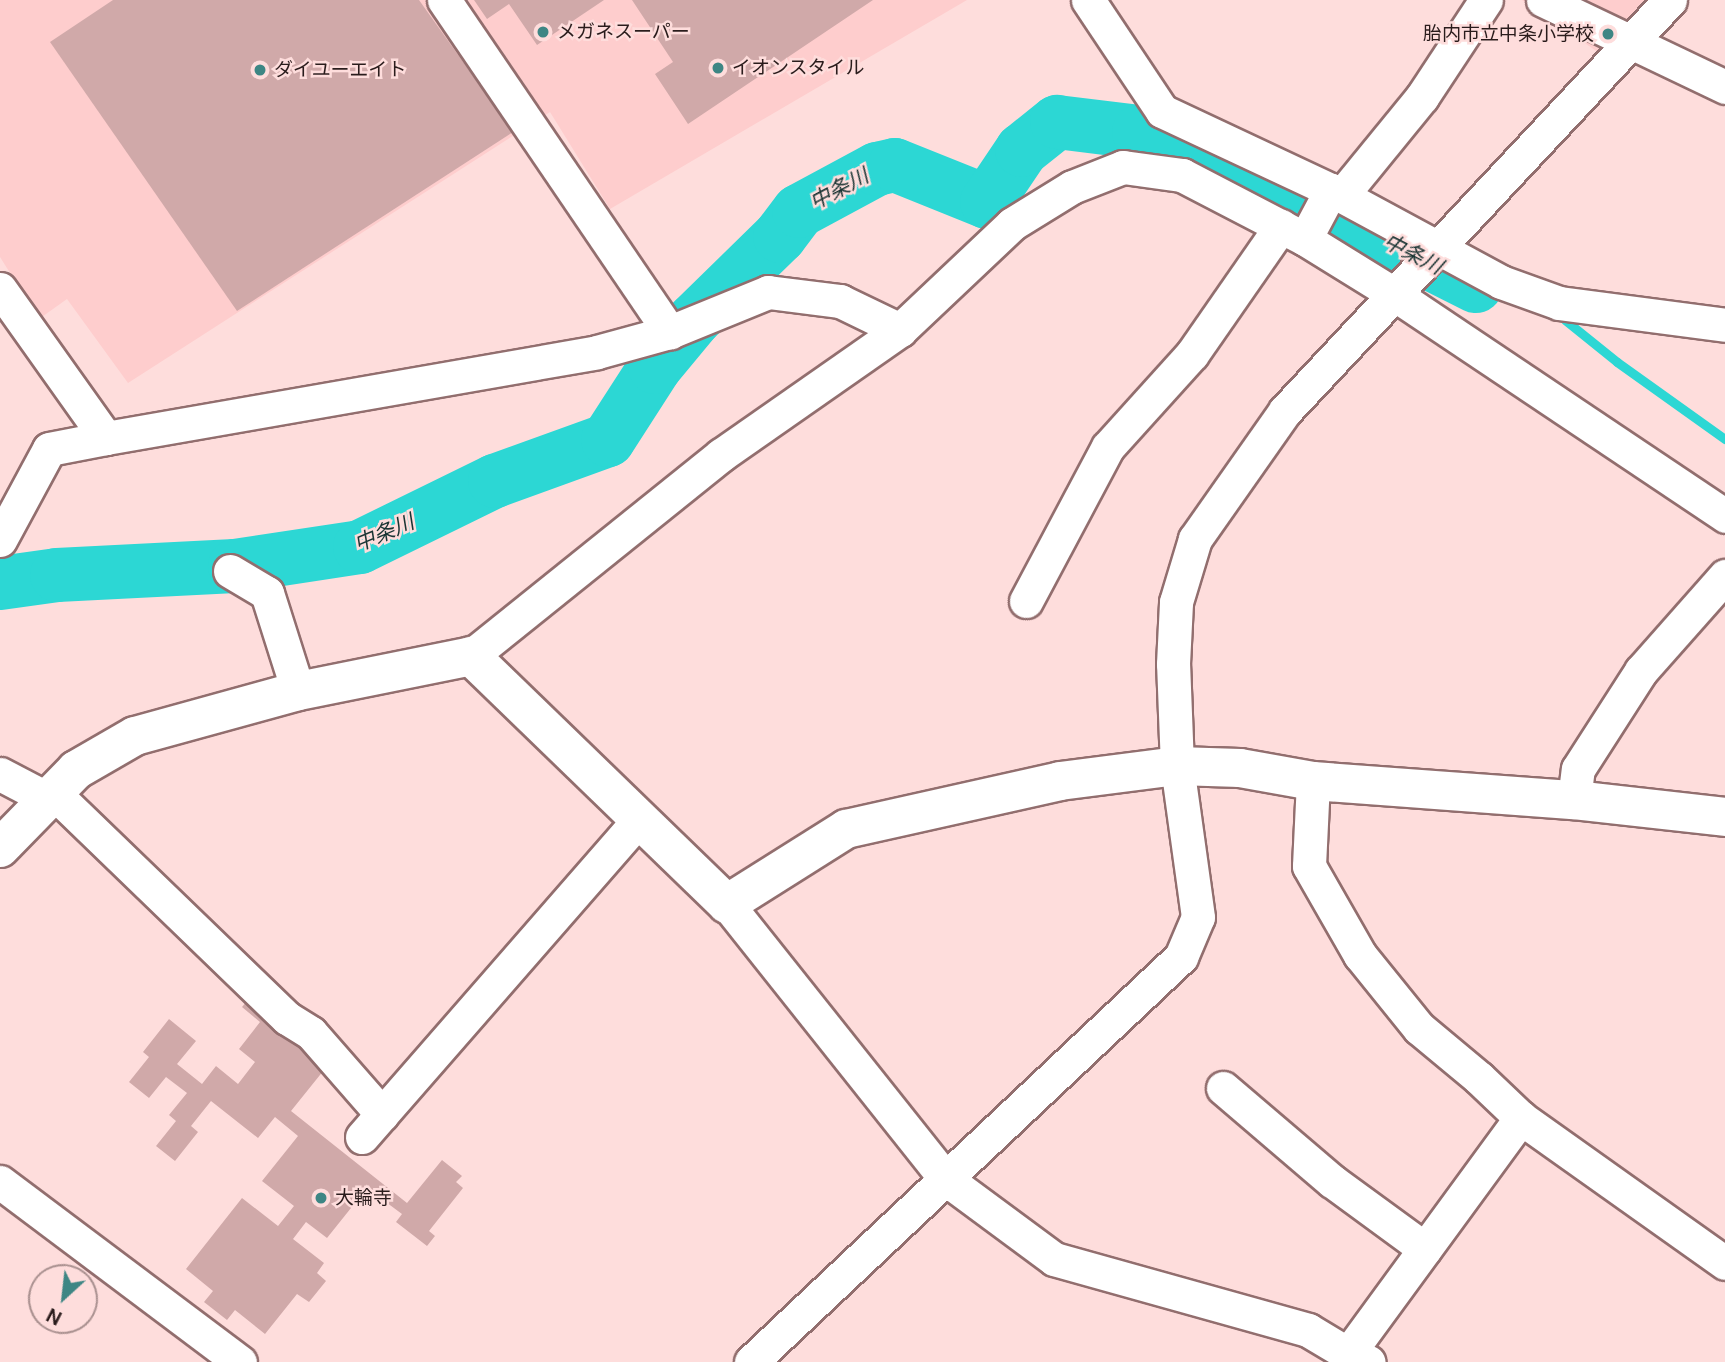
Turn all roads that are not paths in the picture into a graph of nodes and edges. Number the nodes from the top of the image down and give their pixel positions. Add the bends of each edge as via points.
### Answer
1 (444, 0) edge
2 (1088, 0) edge
3 (1486, 0) edge
4 (1543, 0) edge
5 (1670, 0) edge
6 (1634, 42) junction
7 (1725, 86) edge
8 (1337, 192) junction
9 (1293, 233) junction
10 (1440, 246) junction
11 (0, 289) edge
12 (1394, 294) junction
13 (1725, 325) edge
14 (900, 330) junction
15 (670, 332) junction
16 (106, 438) junction
17 (1725, 516) edge
18 (0, 540) edge
19 (230, 571) dead end
20 (1725, 576) edge
21 (1026, 601) dead end
22 (471, 656) junction
23 (298, 691) junction
24 (1177, 766) junction
25 (0, 774) edge
26 (1313, 781) junction
27 (51, 796) junction
28 (1574, 800) junction
29 (1725, 817) edge
30 (639, 819) junction
31 (0, 848) edge
32 (727, 904) junction
33 (1223, 1088) dead end
34 (1521, 1118) junction
35 (946, 1179) junction
36 (0, 1182) edge
37 (1425, 1249) junction
38 (1725, 1263) edge
39 (1358, 1358) edge
40 (240, 1362) edge
41 (751, 1362) edge

1 - 15 street
2 - 8 street via 1162,111
3 - 8 street via 1423,97
4 - 6 street
5 - 6 street
6 - 7 street
6 - 10 street
8 - 9 street
8 - 10 street
9 - 12 street
9 - 14 street via 1182,175 1123,167 1072,187 1012,224
9 - 21 street via 1108,447
10 - 12 street
10 - 13 street via 1501,282 1559,303
11 - 16 street
12 - 17 street
12 - 24 street via 1285,411 1195,539 1176,602
14 - 15 street via 841,301 768,292
14 - 22 street via 721,455
15 - 16 street via 597,352
16 - 18 street via 49,449
19 - 23 street via 267,593
20 - 28 street via 1641,671 1578,769
22 - 23 street
22 - 30 street
23 - 27 street via 135,736 76,770
24 - 26 street via 1240,768
24 - 32 street via 1060,781 846,829
24 - 35 street via 1198,917 1181,957
25 - 27 street
26 - 28 street
26 - 34 street via 1309,866 1360,955 1419,1028
27 - 30 street via 287,1018 311,1033 372,1126
27 - 31 street
28 - 29 street
30 - 32 street
32 - 35 street
33 - 37 street via 1332,1181
34 - 37 street
34 - 38 street
35 - 39 street via 1054,1259 1308,1330
35 - 41 street
36 - 40 street
37 - 39 street

